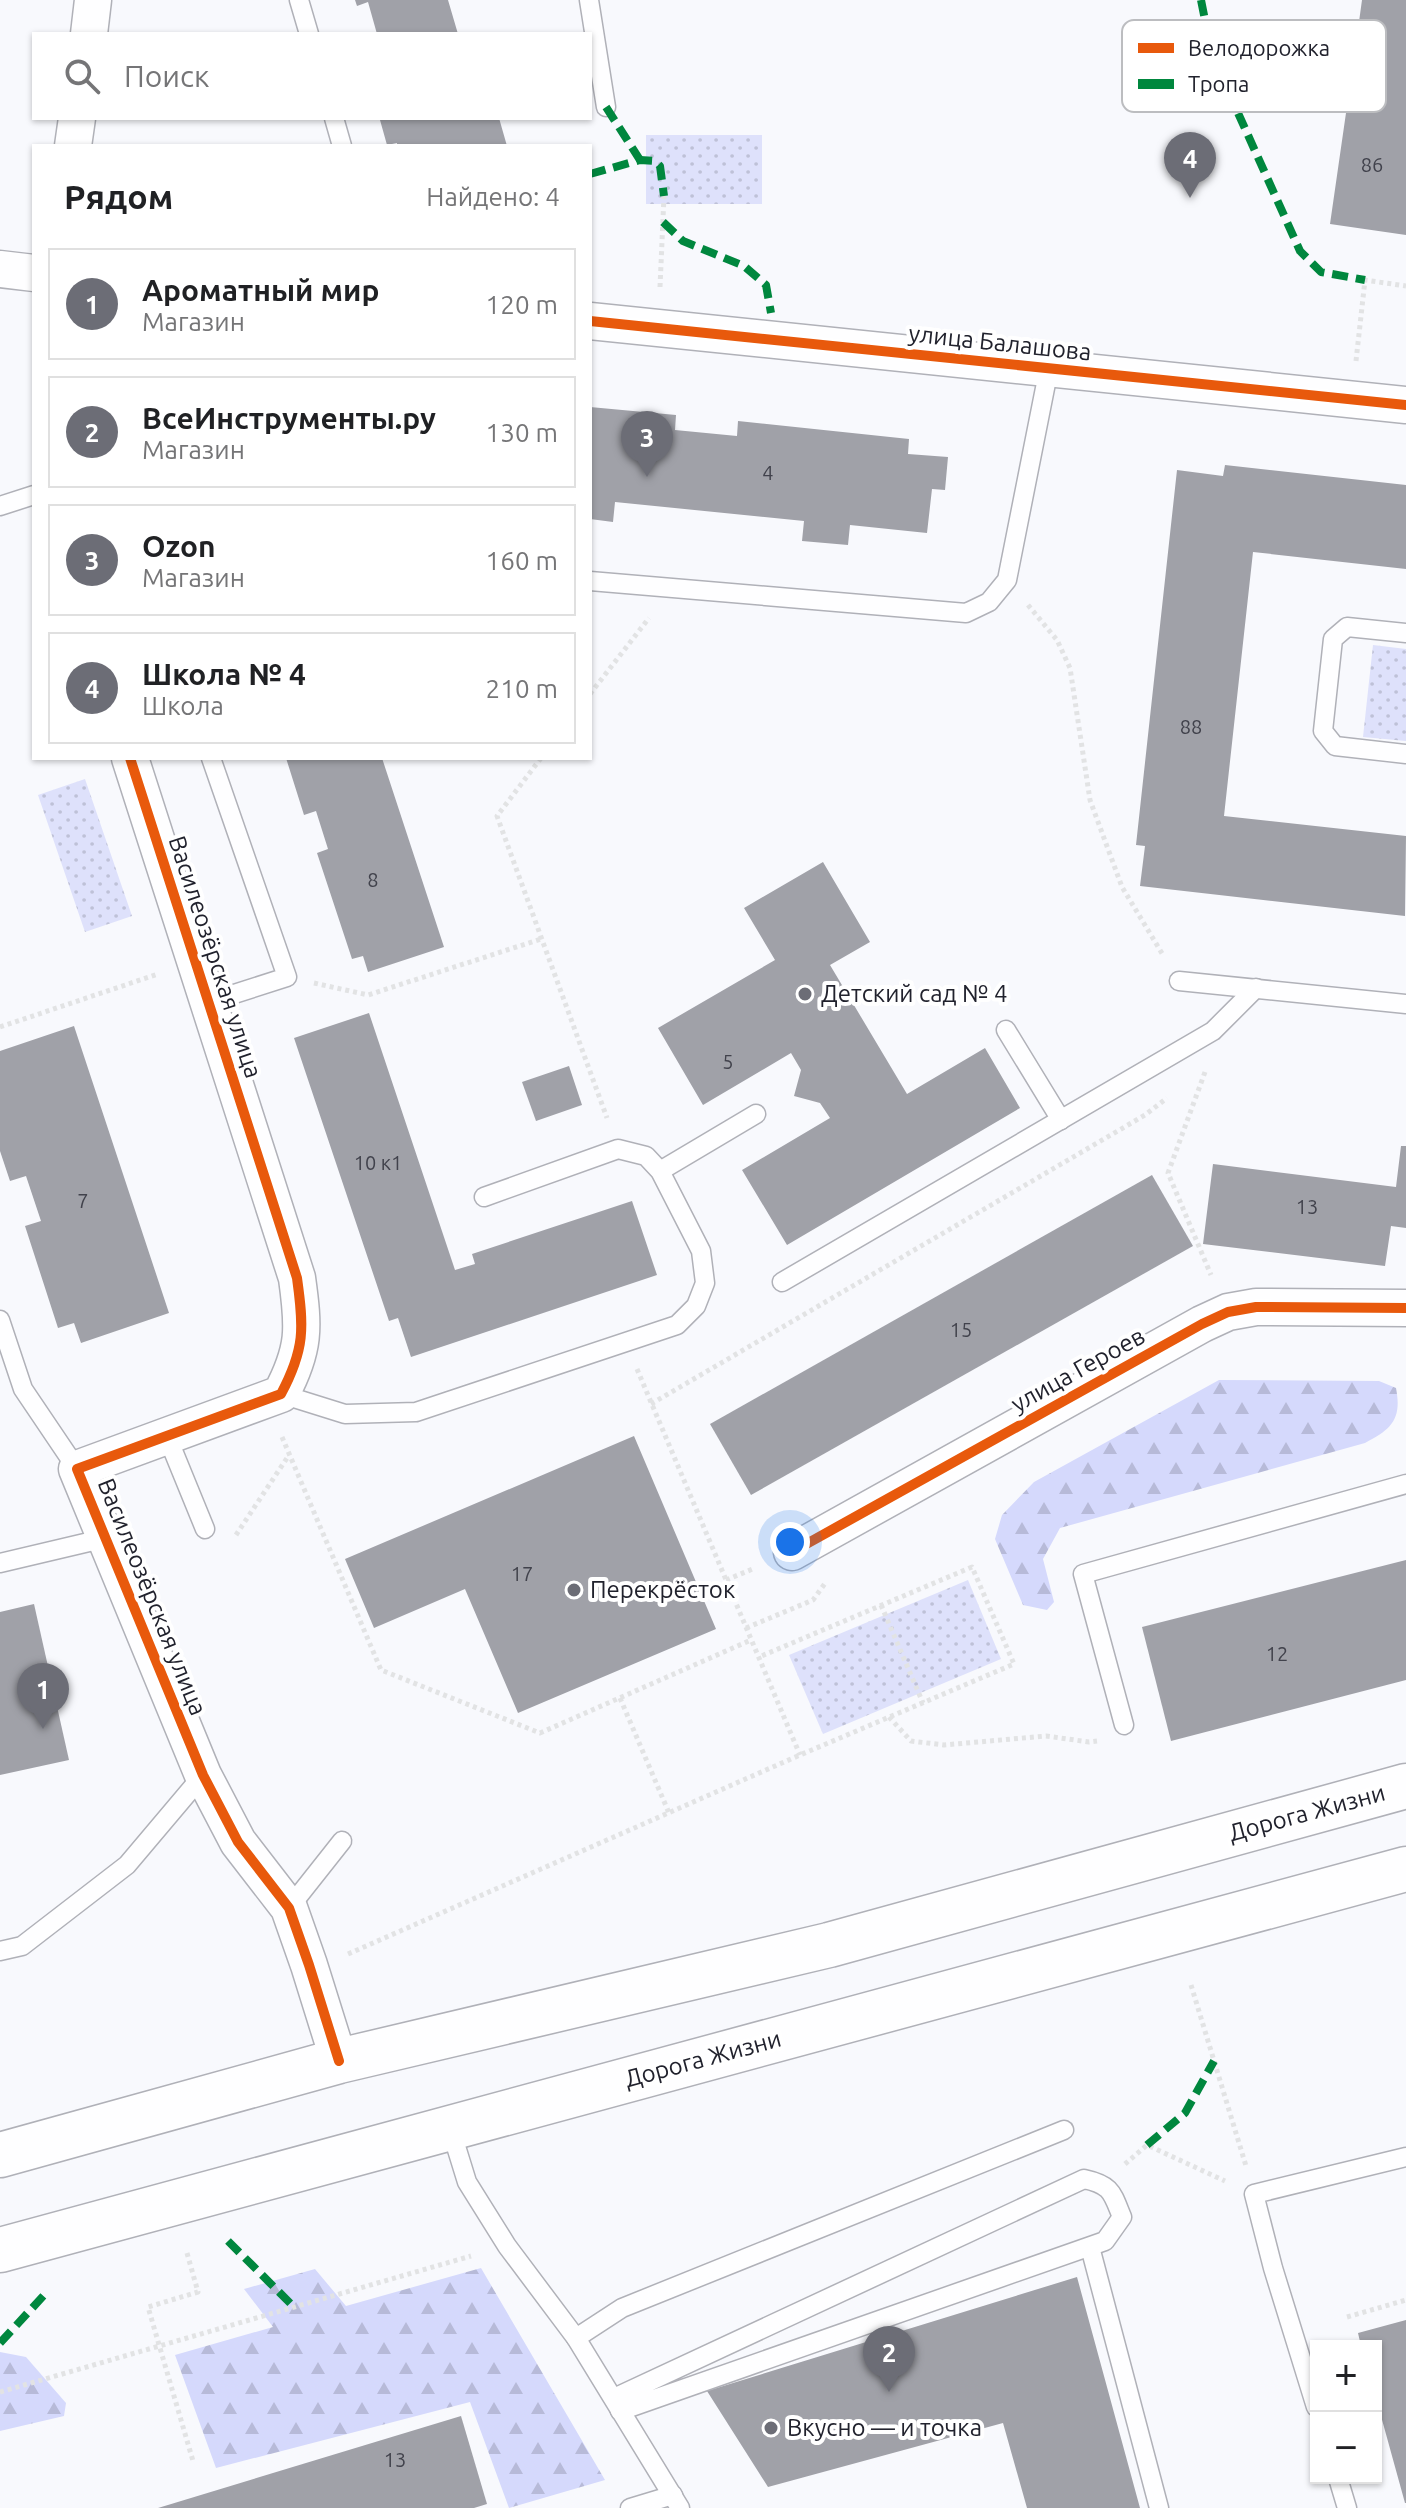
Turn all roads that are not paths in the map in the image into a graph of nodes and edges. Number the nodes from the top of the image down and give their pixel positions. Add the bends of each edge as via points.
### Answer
1 (93, 0) edge
2 (299, 0) edge
3 (589, 0) edge
4 (89, 32) edge
5 (308, 32) edge
6 (606, 107) dead end
7 (77, 120) edge
8 (335, 120) edge
9 (73, 144) edge
10 (341, 144) edge
11 (0, 269) edge
12 (32, 273) edge
13 (592, 321) edge
14 (1049, 368) junction
15 (1406, 405) edge
16 (32, 496) edge
17 (0, 506) edge
18 (592, 581) edge
19 (1406, 633) edge
20 (1406, 754) edge
21 (131, 760) edge
22 (212, 760) edge
23 (1179, 981) road end
24 (1256, 988) junction
25 (209, 1002) junction
26 (1406, 1004) edge
27 (1006, 1030) dead end
28 (756, 1114) dead end
29 (1061, 1120) junction
30 (660, 1171) junction
31 (484, 1197) dead end
32 (782, 1282) dead end
33 (1406, 1308) edge
34 (0, 1320) edge
35 (281, 1394) junction
36 (167, 1436) junction
37 (77, 1469) junction
38 (1406, 1484) edge
39 (205, 1529) dead end
40 (106, 1538) junction
41 (792, 1552) dead end
42 (0, 1563) edge
43 (1124, 1725) dead end
44 (203, 1775) junction
45 (1406, 1786) edge
46 (342, 1841) dead end
47 (1406, 1869) edge
48 (289, 1908) junction
49 (0, 1951) edge
50 (339, 2061) junction
51 (450, 2127) junction
52 (1064, 2130) dead end
53 (0, 2155) edge
54 (1406, 2157) edge
55 (1090, 2247) junction
56 (0, 2250) edge
57 (576, 2338) junction
58 (1310, 2388) edge
59 (617, 2404) junction
60 (1340, 2484) edge
61 (676, 2502) edge
62 (630, 2508) edge
63 (1159, 2508) edge
64 (1347, 2508) edge

1 - 4 street
2 - 5 lane
3 - 6 lane
7 - 9 street
8 - 10 lane
11 - 12 street
13 - 14 street, улица Балашова
14 - 15 street, улица Балашова
14 - 18 lane via 1007,580 989,602 966,613
16 - 17 lane
19 - 20 lane via 1347,627 1333,639 1323,731 1335,746
21 - 25 street, Василеозёрская улица
22 - 25 lane via 287,977
23 - 24 lane
24 - 26 lane
24 - 29 lane via 1213,1031
25 - 35 street, Василеозёрская улица via 297,1278 304,1326 296,1367
27 - 29 lane
28 - 30 lane
29 - 32 lane
30 - 31 lane via 646,1156 618,1149
30 - 35 lane via 701,1251 705,1283 696,1306 677,1325 416,1412 345,1414
33 - 41 street, улица Героев via 1256,1307 1228,1312
34 - 37 lane via 23,1389
35 - 36 street, Василеозёрская улица
36 - 37 street, Василеозёрская улица
36 - 39 lane
37 - 40 street, Василеозёрская улица
38 - 43 lane via 1083,1574
40 - 42 lane
40 - 44 street, Василеозёрская улица
44 - 48 street, Василеозёрская улица via 238,1842
44 - 49 lane via 127,1865 22,1946
45 - 50 main road, Дорога Жизни via 829,1945
46 - 48 lane
47 - 51 main road, Дорога Жизни
48 - 50 street, Василеозёрская улица
50 - 53 main road, Дорога Жизни
51 - 56 main road, Дорога Жизни
51 - 57 lane via 467,2182
52 - 57 lane via 622,2308
54 - 58 lane via 1254,2194
55 - 59 lane
55 - 59 lane via 1105,2241 1122,2217 1112,2192 1103,2183 1084,2179
55 - 63 lane
57 - 59 lane
59 - 61 lane
60 - 64 lane
61 - 62 lane

